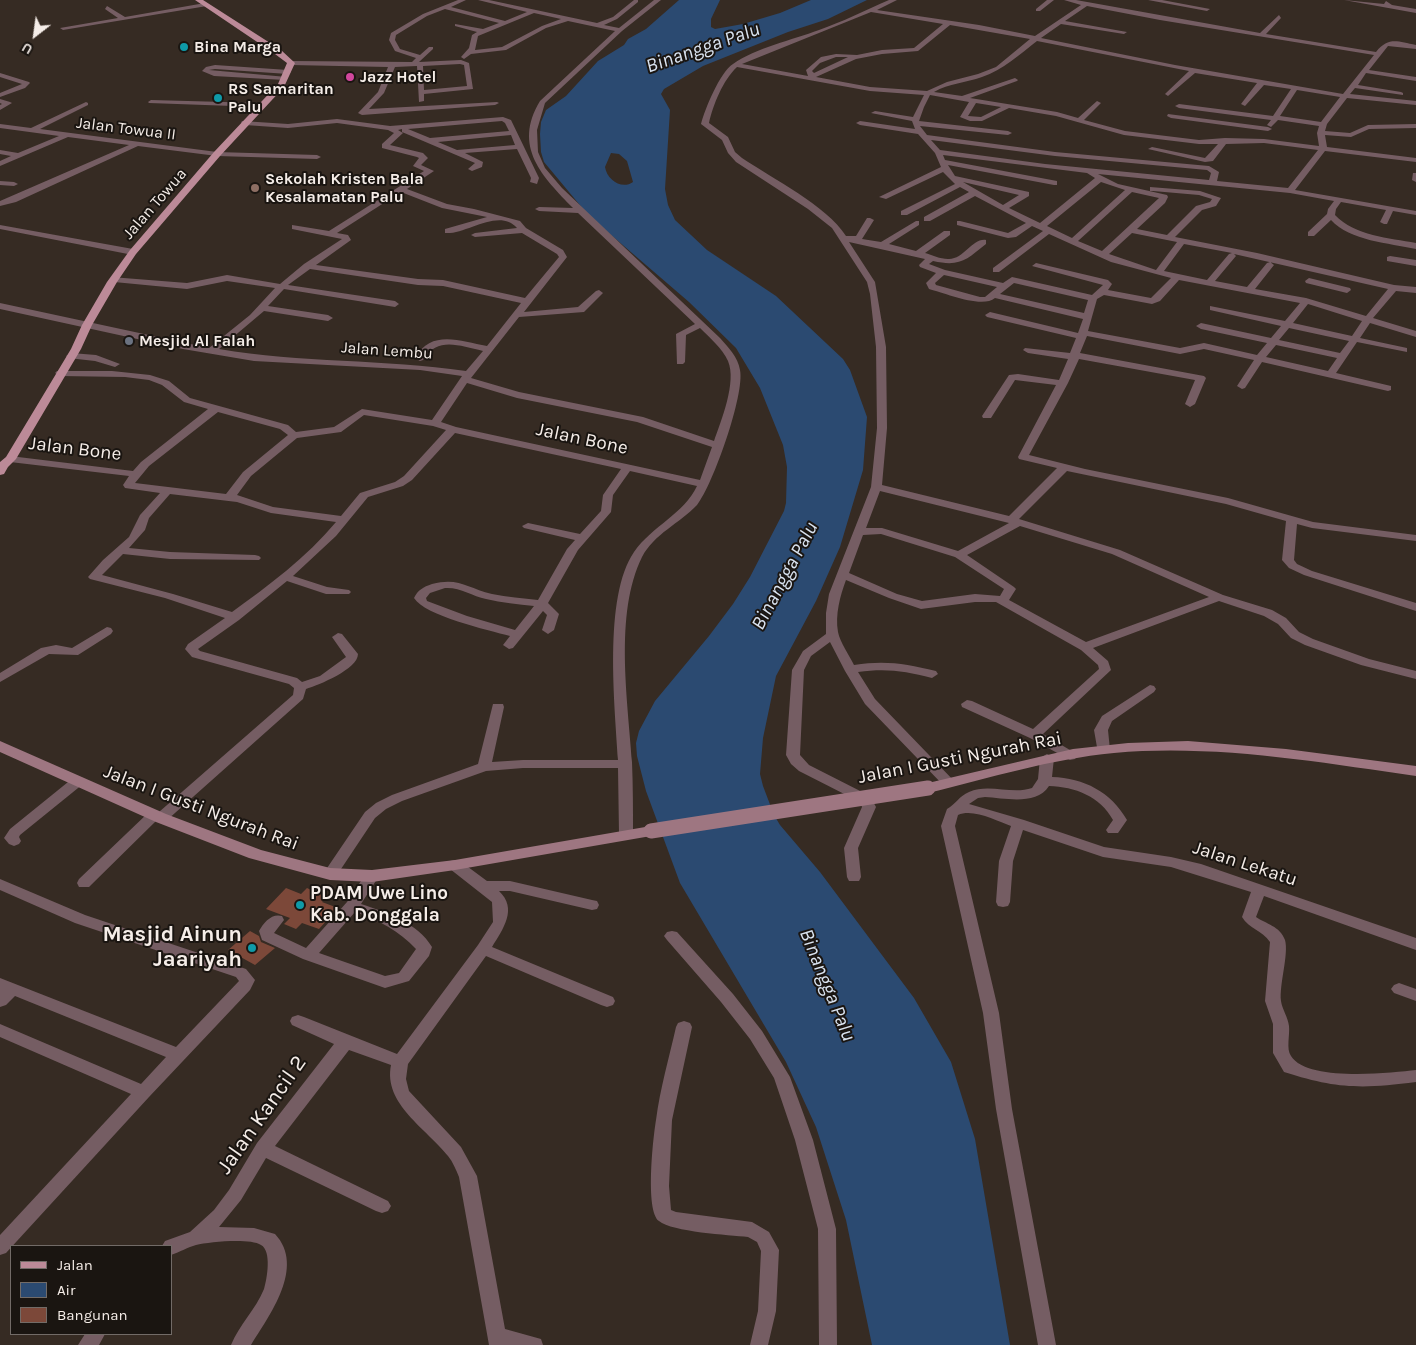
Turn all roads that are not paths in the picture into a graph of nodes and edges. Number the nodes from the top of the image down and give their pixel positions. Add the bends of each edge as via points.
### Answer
1 (463, 0) edge
2 (481, 0) edge
3 (658, 0) edge
4 (894, 0) edge
5 (1051, 0) edge
6 (1068, 0) edge
7 (1114, 0) edge
8 (1151, 0) edge
9 (1347, 0) edge
10 (1387, 0) edge
11 (497, 1) edge
12 (636, 1) dead end
13 (202, 2) edge
14 (529, 2) dead end
15 (1086, 4) junction
16 (1139, 6) dead end
17 (1390, 7) junction
18 (107, 8) dead end
19 (442, 8) junction
20 (516, 8) junction
21 (1105, 8) junction
22 (1038, 10) dead end
23 (1116, 10) junction
24 (534, 11) junction
25 (872, 11) junction
26 (1168, 11) junction
27 (1416, 11) edge
28 (1131, 13) junction
29 (1201, 14) junction
30 (1108, 16) dead end
31 (1279, 17) dead end
32 (122, 18) junction
33 (567, 19) junction
34 (1101, 21) dead end
35 (503, 22) junction
36 (949, 22) junction
37 (1060, 22) junction
38 (457, 25) dead end
39 (598, 25) junction
40 (1094, 27) junction
41 (63, 28) dead end
42 (482, 30) junction
43 (620, 30) junction
44 (1124, 32) dead end
45 (1261, 34) junction
46 (1035, 39) junction
47 (1416, 47) edge
48 (431, 48) dead end
49 (471, 52) junction
50 (1378, 54) junction
51 (858, 56) junction
52 (418, 62) junction
53 (457, 62) junction
54 (735, 64) junction
55 (392, 65) junction
56 (1194, 70) junction
57 (288, 71) junction
58 (1362, 74) junction
59 (0, 76) edge
60 (811, 77) junction
61 (1014, 80) dead end
62 (1416, 80) edge
63 (1262, 82) junction
64 (1354, 85) junction
65 (1377, 86) junction
66 (1294, 88) junction
67 (422, 92) junction
68 (928, 93) junction
69 (1168, 94) dead end
70 (0, 95) edge
71 (1406, 95) junction
72 (1344, 96) junction
73 (963, 98) junction
74 (1416, 98) edge
75 (974, 100) junction
76 (0, 101) edge
77 (151, 102) dead end
78 (495, 103) dead end
79 (1097, 103) dead end
80 (1416, 103) edge
81 (86, 104) dead end
82 (1245, 104) dead end
83 (261, 105) junction
84 (1008, 106) junction
85 (1179, 106) dead end
86 (0, 108) edge
87 (420, 108) junction
88 (363, 112) junction
89 (875, 113) dead end
90 (1171, 116) dead end
91 (1274, 119) junction
92 (1080, 120) junction
93 (915, 121) junction
94 (350, 123) junction
95 (860, 123) dead end
96 (245, 124) junction
97 (1323, 124) junction
98 (0, 126) edge
99 (1416, 126) edge
100 (390, 128) junction
101 (402, 129) junction
102 (1268, 129) junction
103 (32, 130) junction
104 (1008, 133) dead end
105 (1321, 133) junction
106 (513, 134) junction
107 (67, 135) junction
108 (923, 135) junction
109 (430, 140) junction
110 (1225, 140) junction
111 (1264, 141) junction
112 (137, 144) junction
113 (520, 147) junction
114 (1008, 147) junction
115 (1103, 148) dead end
116 (1323, 148) junction
117 (1152, 149) dead end
118 (0, 152) edge
119 (454, 152) junction
120 (938, 152) junction
121 (217, 154) junction
122 (20, 156) junction
123 (317, 157) dead end
124 (1101, 157) junction
125 (1000, 159) junction
126 (1416, 160) edge
127 (0, 164) edge
128 (943, 165) junction
129 (472, 169) dead end
130 (1099, 174) junction
131 (1416, 175) edge
132 (951, 177) junction
133 (1416, 180) edge
134 (0, 182) edge
135 (534, 182) dead end
136 (1209, 182) junction
137 (14, 184) dead end
138 (960, 184) junction
139 (1054, 184) dead end
140 (402, 190) junction
141 (1290, 190) junction
142 (1134, 191) junction
143 (974, 193) junction
144 (1200, 193) junction
145 (883, 198) dead end
146 (1340, 199) junction
147 (0, 204) edge
148 (1004, 208) junction
149 (1391, 208) junction
150 (539, 209) dead end
151 (580, 211) junction
152 (904, 213) dead end
153 (1416, 213) edge
154 (1331, 215) junction
155 (496, 217) junction
156 (926, 219) dead end
157 (870, 220) dead end
158 (916, 222) dead end
159 (1384, 222) dead end
160 (960, 223) dead end
161 (1031, 223) junction
162 (0, 227) edge
163 (295, 227) dead end
164 (1045, 229) junction
165 (523, 230) junction
166 (1132, 230) junction
167 (448, 231) dead end
168 (947, 232) dead end
169 (330, 234) junction
170 (1311, 234) dead end
171 (475, 235) dead end
172 (842, 238) junction
173 (1169, 238) junction
174 (855, 240) junction
175 (1182, 241) junction
176 (982, 242) dead end
177 (1072, 242) junction
178 (882, 245) junction
179 (1416, 246) edge
180 (133, 252) junction
181 (918, 254) junction
182 (1103, 255) junction
183 (1232, 256) dead end
184 (931, 258) junction
185 (1390, 259) dead end
186 (1416, 263) edge
187 (1270, 265) dead end
188 (307, 266) junction
189 (1036, 266) dead end
190 (996, 270) dead end
191 (942, 272) junction
192 (1158, 273) junction
193 (1177, 277) junction
194 (114, 279) junction
195 (1210, 282) junction
196 (281, 286) junction
197 (1004, 286) junction
198 (1304, 287) junction
199 (1394, 288) junction
200 (1250, 289) junction
201 (1347, 290) dead end
202 (1416, 290) edge
203 (1102, 292) junction
204 (600, 293) dead end
205 (993, 295) junction
206 (1093, 298) junction
207 (526, 301) junction
208 (1306, 301) junction
209 (395, 304) dead end
210 (0, 306) edge
211 (261, 308) junction
212 (1213, 308) dead end
213 (515, 315) junction
214 (990, 315) dead end
215 (1088, 317) junction
216 (328, 318) dead end
217 (1368, 319) junction
218 (702, 324) junction
219 (1287, 324) junction
220 (87, 325) junction
221 (1202, 326) dead end
222 (1416, 334) edge
223 (1084, 335) junction
224 (1354, 338) junction
225 (1274, 341) junction
226 (489, 350) junction
227 (1028, 350) dead end
228 (1404, 350) dead end
229 (211, 351) junction
230 (71, 356) junction
231 (1075, 356) junction
232 (1342, 356) junction
233 (420, 358) dead end
234 (1260, 358) junction
235 (319, 361) junction
236 (680, 362) dead end
237 (115, 364) dead end
238 (1210, 373) dead end
239 (60, 374) junction
240 (313, 374) dead end
241 (1330, 375) junction
242 (467, 377) junction
243 (1201, 378) junction
244 (1063, 383) junction
245 (1242, 386) dead end
246 (1388, 388) dead end
247 (1190, 404) dead end
248 (216, 408) junction
249 (987, 416) dead end
250 (434, 423) junction
251 (453, 429) junction
252 (294, 434) junction
253 (718, 446) junction
254 (3, 465) edge
255 (628, 467) junction
256 (1065, 467) junction
257 (136, 474) junction
258 (703, 484) junction
259 (876, 487) junction
260 (167, 492) junction
261 (230, 497) junction
262 (342, 520) junction
263 (1292, 520) junction
264 (1015, 521) junction
265 (528, 526) dead end
266 (860, 532) junction
267 (581, 538) junction
268 (1416, 538) edge
269 (120, 550) junction
270 (960, 556) junction
271 (255, 558) dead end
272 (842, 574) junction
273 (284, 577) junction
274 (345, 592) dead end
275 (1219, 597) junction
276 (1003, 601) junction
277 (542, 604) junction
278 (1416, 607) edge
279 (235, 617) junction
280 (548, 630) dead end
281 (107, 631) dead end
282 (517, 634) junction
283 (833, 635) junction
284 (338, 637) dead end
285 (509, 646) dead end
286 (1085, 647) junction
287 (850, 669) junction
288 (932, 674) dead end
289 (1416, 676) edge
290 (0, 678) edge
291 (300, 686) junction
292 (1150, 689) dead end
293 (967, 704) dead end
294 (498, 707) dead end
295 (1035, 735) junction
296 (0, 746) edge
297 (1103, 750) junction
298 (1070, 756) junction
299 (1047, 758) junction
300 (625, 764) junction
301 (484, 767) junction
302 (1416, 771) edge
303 (78, 781) junction
304 (1043, 781) junction
305 (949, 783) junction
306 (959, 808) junction
307 (157, 816) junction
308 (1019, 823) junction
309 (1113, 830) dead end
310 (626, 834) junction
311 (14, 841) dead end
312 (455, 865) junction
313 (330, 874) junction
314 (372, 876) junction
315 (854, 877) dead end
316 (84, 883) dead end
317 (0, 884) edge
318 (484, 886) junction
319 (1260, 889) junction
320 (1003, 902) dead end
321 (592, 905) dead end
322 (352, 906) junction
323 (277, 920) dead end
324 (672, 936) dead end
325 (1416, 944) edge
326 (483, 949) junction
327 (308, 955) junction
328 (7, 986) edge
329 (1399, 989) dead end
330 (1416, 995) edge
331 (0, 1001) edge
332 (607, 1001) dead end
333 (298, 1021) dead end
334 (684, 1027) dead end
335 (0, 1030) edge
336 (346, 1042) junction
337 (178, 1055) junction
338 (400, 1062) junction
339 (1416, 1076) edge
340 (142, 1092) junction
341 (263, 1148) junction
342 (382, 1206) dead end
343 (196, 1237) junction
344 (0, 1247) edge
345 (172, 1248) edge
346 (95, 1335) edge
347 (497, 1340) edge
348 (87, 1345) edge
349 (240, 1345) edge
350 (534, 1345) edge
351 (759, 1345) edge
352 (828, 1345) edge
353 (1047, 1345) edge

1 - 19 street
2 - 11 street
3 - 43 street
4 - 25 street
5 - 22 street
6 - 15 street
7 - 21 street
8 - 26 street
9 - 17 street
10 - 17 street
11 - 20 street
12 - 39 street via 615,18
13 - 32 street
13 - 57 main road via 278,52
14 - 20 street
15 - 21 street
15 - 37 street
16 - 28 street
17 - 27 street
18 - 32 street
19 - 35 street
19 - 52 street via 395,32 392,39 396,48
20 - 24 street
21 - 23 street
23 - 28 street
23 - 30 street
24 - 33 street
24 - 35 street
25 - 36 street
25 - 54 street
26 - 28 street
26 - 29 street
26 - 29 street
29 - 45 street
31 - 45 street
32 - 41 street
33 - 39 street
33 - 49 street via 544,27 504,49
34 - 40 street
35 - 42 street
36 - 46 street
36 - 51 street via 916,50
37 - 40 street
37 - 46 street
38 - 42 street
39 - 43 street
40 - 44 street
42 - 49 street via 474,36
43 - 151 street via 542,102 537,112 532,141 535,157
45 - 50 street
46 - 56 street
46 - 68 street via 989,73 944,84
47 - 50 street via 1388,43
48 - 52 street
49 - 53 street
50 - 58 street
51 - 60 street
51 - 60 street via 837,55 820,60 808,71
52 - 53 street
52 - 55 street
52 - 67 street
53 - 67 street via 467,64 472,88
54 - 60 street
54 - 172 street via 727,73 705,124 725,139 740,160 821,214 835,226
55 - 57 street
55 - 88 street via 381,93
56 - 63 street
56 - 69 street
57 - 57 street via 214,74 205,71 215,66
57 - 83 main road, Jalan Towua
58 - 62 street
58 - 64 street
58 - 65 street
59 - 70 street via 27,83
60 - 68 street via 882,91
61 - 73 street
63 - 66 street
63 - 82 street
64 - 65 street
64 - 71 street
64 - 72 street
65 - 71 street
66 - 72 street
66 - 91 street
67 - 87 street
68 - 73 street
68 - 93 street
71 - 74 street
72 - 80 street
72 - 97 street
73 - 75 street
75 - 84 street
75 - 84 street via 964,116 967,118 986,118
76 - 86 street via 8,104
77 - 83 street
78 - 87 street
79 - 92 street
81 - 103 street, Jalan Towua II
83 - 96 main road, Jalan Towua
84 - 92 street
85 - 91 street
87 - 88 street
88 - 94 street
89 - 93 street
90 - 102 street
91 - 97 street
91 - 102 street
92 - 110 street via 1124,133 1199,142
93 - 104 street
93 - 108 street
94 - 96 street
94 - 100 street
95 - 108 street
96 - 121 main road, Jalan Towua
97 - 105 street
98 - 103 street, Jalan Towua II
99 - 105 street via 1368,127 1351,136
100 - 101 street
100 - 140 street via 399,133 385,146 423,157 417,166 430,171
101 - 106 street via 502,119 508,122
101 - 109 street
102 - 111 street
103 - 107 street, Jalan Towua II
105 - 116 street
106 - 109 street
106 - 113 street
107 - 112 street, Jalan Towua II
107 - 122 street
108 - 114 street
108 - 120 street
109 - 119 street
110 - 111 street
110 - 117 street via 1210,159 1205,160
111 - 116 street
112 - 121 street, Jalan Towua II
112 - 147 street
113 - 119 street
113 - 135 street
114 - 124 street
114 - 125 street
115 - 124 street
116 - 126 street
116 - 141 street
118 - 122 street
119 - 129 street via 480,163
120 - 125 street
120 - 128 street
121 - 123 street, Jalan Towua II
121 - 180 main road, Jalan Towua
122 - 127 street
124 - 130 street
124 - 136 street via 1209,168 1215,172
125 - 130 street
128 - 132 street
128 - 139 street
128 - 145 street
130 - 136 street
130 - 142 street via 1113,186
130 - 164 street
131 - 133 street
132 - 138 street
132 - 148 street via 1026,194
134 - 137 street
136 - 141 street
136 - 144 street
138 - 143 street
138 - 152 street
140 - 155 street via 445,206
140 - 169 street
141 - 146 street
142 - 144 street via 1142,188
142 - 166 street via 1164,198
142 - 177 street
143 - 148 street
143 - 156 street
144 - 173 street via 1217,198 1213,204 1199,208
146 - 149 street
146 - 154 street via 1332,208
148 - 161 street
149 - 153 street
149 - 159 street
150 - 151 street
151 - 218 street
154 - 170 street
154 - 179 street via 1343,226 1357,232
155 - 165 street via 517,223
155 - 167 street
157 - 174 street via 860,238
158 - 178 street
160 - 161 street via 1008,236
161 - 164 street
162 - 180 street
163 - 169 street
164 - 177 street
164 - 190 street
165 - 171 street
165 - 207 street via 556,249 563,257
166 - 173 street
166 - 182 street
168 - 181 street
169 - 188 street via 347,240
172 - 174 street
172 - 259 street via 870,282 878,315 882,428
173 - 175 street
174 - 178 street
175 - 192 street
175 - 199 street
176 - 184 street via 958,260 949,262
177 - 182 street
178 - 181 street
180 - 194 main road, Jalan Towua
181 - 184 street
182 - 192 street
183 - 195 street
184 - 191 street via 923,265
185 - 186 street
187 - 200 street
188 - 196 street
188 - 207 street via 444,283
189 - 203 street via 1105,282 1108,284
191 - 197 street
191 - 205 street via 930,283 932,287 980,300 987,300
192 - 193 street
193 - 195 street
193 - 203 street via 1158,299 1152,301
194 - 196 street via 187,286 227,278
194 - 220 main road, Jalan Towua
195 - 200 street
196 - 209 street
196 - 211 street
197 - 205 street
197 - 206 street via 1012,280
198 - 200 street
198 - 201 street
198 - 208 street
199 - 202 street
199 - 217 street
203 - 206 street
204 - 213 street via 581,310
205 - 215 street
206 - 215 street
207 - 213 street
208 - 217 street
208 - 219 street
210 - 220 street, Jalan Lembu
211 - 216 street
211 - 229 street
212 - 219 street
213 - 226 street
214 - 223 street
215 - 223 street
217 - 222 street
217 - 224 street
218 - 236 street via 681,334
218 - 253 street via 732,360 735,372
219 - 224 street
219 - 225 street
220 - 229 street, Jalan Lembu
220 - 230 main road, Jalan Towua
221 - 225 street
223 - 231 street
223 - 234 street via 1180,351 1199,346
224 - 228 street
224 - 232 street
225 - 232 street
225 - 234 street
226 - 233 street via 441,342 428,345
226 - 242 street
227 - 231 street
229 - 235 street, Jalan Lembu via 261,359
230 - 237 street via 96,358
230 - 239 main road, Jalan Towua
231 - 243 street
231 - 244 street
232 - 241 street
234 - 241 street
234 - 245 street
235 - 240 street
235 - 242 street, Jalan Lembu via 420,367
238 - 243 street
239 - 248 street via 122,374 154,379 168,384 182,398
239 - 254 main road, Jalan Towua
241 - 246 street
242 - 250 street
242 - 253 street, Jalan Lembu via 517,395 639,419
243 - 247 street
244 - 249 street via 1012,377
244 - 256 street via 1024,456
248 - 252 street via 284,428
248 - 257 street, Jalan Bone
250 - 251 street, Jalan Bone
250 - 252 street, Jalan Bone via 362,412 337,430
251 - 255 street, Jalan Bone
251 - 262 street via 408,478 364,495
252 - 261 street via 247,474
253 - 258 street
254 - 257 street, Jalan Bone
255 - 258 street, Jalan Bone
255 - 267 street via 608,495 606,512
256 - 263 street via 1228,501
256 - 264 street
257 - 260 street, Jalan Bone via 129,486
258 - 300 street via 700,493 681,514 647,542 633,566 623,614 619,663
259 - 264 street
259 - 266 street
260 - 261 street, Jalan Bone
260 - 269 street
261 - 262 street, Jalan Bone via 271,510
262 - 273 street via 332,534
263 - 268 street via 1332,529
263 - 278 street via 1288,560 1293,566
264 - 270 street
264 - 275 street via 1116,552
265 - 267 street
266 - 270 street via 882,531
266 - 272 street
267 - 277 street
269 - 271 street via 155,556
269 - 279 street via 94,578 169,596
270 - 276 street via 1010,589
272 - 276 street via 921,605 989,598
272 - 283 street via 833,604
273 - 274 street via 326,590
273 - 279 street
275 - 286 street
275 - 289 street via 1268,613 1309,642
276 - 286 street
277 - 280 street via 553,614
277 - 282 street
277 - 282 street via 490,597 459,584 446,584 421,595 423,603 463,619
279 - 291 street via 191,650 293,681
281 - 290 street via 74,652 44,651
282 - 285 street
283 - 287 street
283 - 315 street via 801,658 793,755 804,768 865,799 870,807 851,848
284 - 291 street via 352,658 324,679
286 - 295 street via 1104,664 1105,670
287 - 288 street via 900,666
287 - 305 street via 870,700
291 - 307 street via 299,696
292 - 297 street via 1107,719 1101,730
293 - 295 street
294 - 301 street
295 - 298 street
296 - 303 main road, Jalan I Gusti Ngurah Rai
297 - 298 main road, Jalan I Gusti Ngurah Rai
297 - 302 main road, Jalan I Gusti Ngurah Rai via 1154,746 1244,749
298 - 299 main road, Jalan I Gusti Ngurah Rai
299 - 304 street
299 - 305 main road, Jalan I Gusti Ngurah Rai
300 - 301 street
300 - 310 street
301 - 313 street via 380,806 370,815
303 - 307 main road, Jalan I Gusti Ngurah Rai
303 - 311 street via 15,832 11,838
304 - 306 street via 1042,786 1030,794 979,793 966,799
304 - 309 street via 1070,783 1106,801 1120,820
305 - 310 main road, Jalan I Gusti Ngurah Rai, bridge
306 - 308 street, Jalan Lekatu
306 - 353 street via 952,812 948,826 990,1013
307 - 313 main road, Jalan I Gusti Ngurah Rai via 271,859
307 - 316 street
308 - 319 street, Jalan Lekatu via 1103,852 1171,862
308 - 320 street via 1006,861
310 - 312 main road, Jalan I Gusti Ngurah Rai
312 - 314 main road, Jalan I Gusti Ngurah Rai
312 - 318 street
313 - 314 main road, Jalan I Gusti Ngurah Rai
314 - 322 street
317 - 337 street via 80,919 241,973 247,980 245,986
318 - 321 street via 510,886
318 - 326 street via 499,900 501,910 496,931
319 - 325 street, Jalan Lekatu
319 - 339 street via 1249,917 1252,922 1272,932 1278,940 1273,1001 1281,1024 1281,1054 1285,1062 1301,1072 1339,1080 1372,1081
322 - 327 street
322 - 327 street via 390,919 424,947 424,952 404,977 385,982
323 - 327 street via 266,931 267,936
324 - 352 street via 727,998 782,1077 804,1140 827,1229
326 - 332 street
326 - 338 street
328 - 331 street
328 - 337 street
329 - 330 street
333 - 336 street
334 - 351 street via 664,1120 660,1186 662,1212 676,1220 752,1230 763,1237 770,1250 767,1310
335 - 340 street
336 - 338 street
336 - 341 street, Jalan Kancil 2
337 - 340 street
338 - 347 street via 397,1087 455,1152 468,1176
340 - 344 street
341 - 342 street
341 - 343 street, Jalan Kancil 2 via 225,1208
343 - 345 street, Jalan Kancil 2
343 - 349 street via 250,1235 266,1238 273,1245 277,1261 273,1286
346 - 348 street
347 - 350 street

